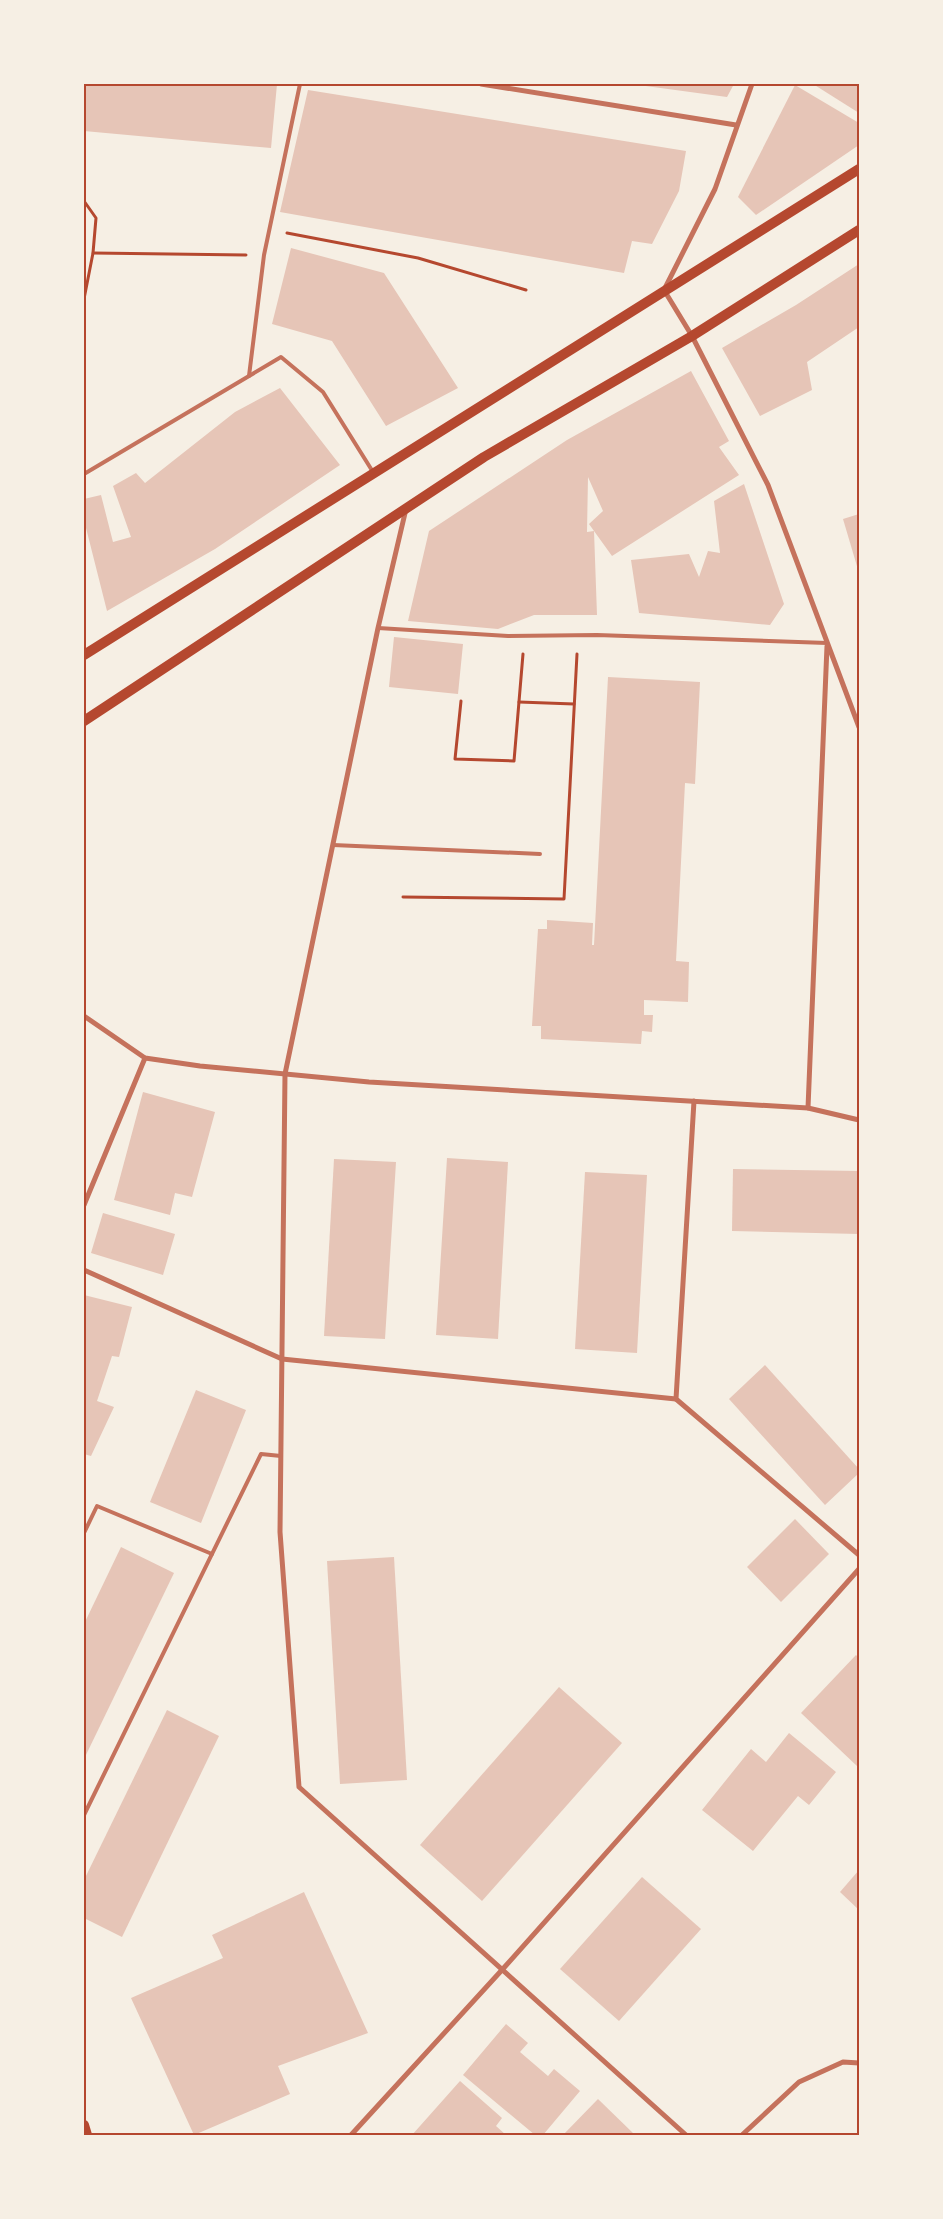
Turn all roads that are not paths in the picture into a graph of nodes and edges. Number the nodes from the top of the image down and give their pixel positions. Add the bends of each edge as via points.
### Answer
1 (300, 84) edge
2 (481, 84) edge
3 (752, 84) edge
4 (736, 125) junction
5 (859, 169) edge
6 (859, 230) edge
7 (664, 290) junction
8 (692, 336) junction
9 (249, 376) junction
10 (373, 472) junction
11 (84, 474) edge
12 (406, 509) junction
13 (378, 628) junction
14 (827, 643) junction
15 (84, 655) edge
16 (84, 721) edge
17 (859, 727) edge
18 (333, 845) junction
19 (540, 854) dead end
20 (84, 1016) edge
21 (145, 1058) junction
22 (285, 1074) junction
23 (694, 1101) junction
24 (808, 1108) junction
25 (859, 1120) edge
26 (84, 1205) edge
27 (84, 1270) edge
28 (282, 1360) junction
29 (676, 1399) junction
30 (281, 1456) junction
31 (84, 1533) edge
32 (212, 1554) junction
33 (859, 1555) edge
34 (859, 1569) edge
35 (84, 1815) edge
36 (501, 1971) junction
37 (859, 2063) edge
38 (84, 2126) edge
39 (87, 2135) edge
40 (352, 2135) edge
41 (686, 2135) edge
42 (742, 2135) edge

1 - 9 lane via 264,255
2 - 4 street
3 - 4 street
4 - 7 street via 715,188
5 - 7 main road
6 - 8 main road
7 - 8 street
7 - 10 main road
8 - 12 main road via 484,458
8 - 14 street via 768,485
9 - 10 lane via 281,357 323,392
9 - 11 lane
10 - 15 main road
12 - 13 street
12 - 16 main road
13 - 14 lane via 524,636
13 - 18 street
14 - 17 street
14 - 24 street
18 - 19 lane
18 - 22 street
20 - 21 street
21 - 22 street
21 - 26 street
22 - 23 street
22 - 28 street
23 - 24 street
23 - 29 street
24 - 25 street
27 - 28 street
28 - 29 street
28 - 30 street
29 - 33 street
30 - 32 lane via 261,1454
30 - 36 street via 280,1532 299,1787
31 - 32 lane via 97,1506
32 - 35 lane
34 - 36 street
36 - 40 street
36 - 41 street
37 - 42 street via 843,2062 799,2082
38 - 39 main road

